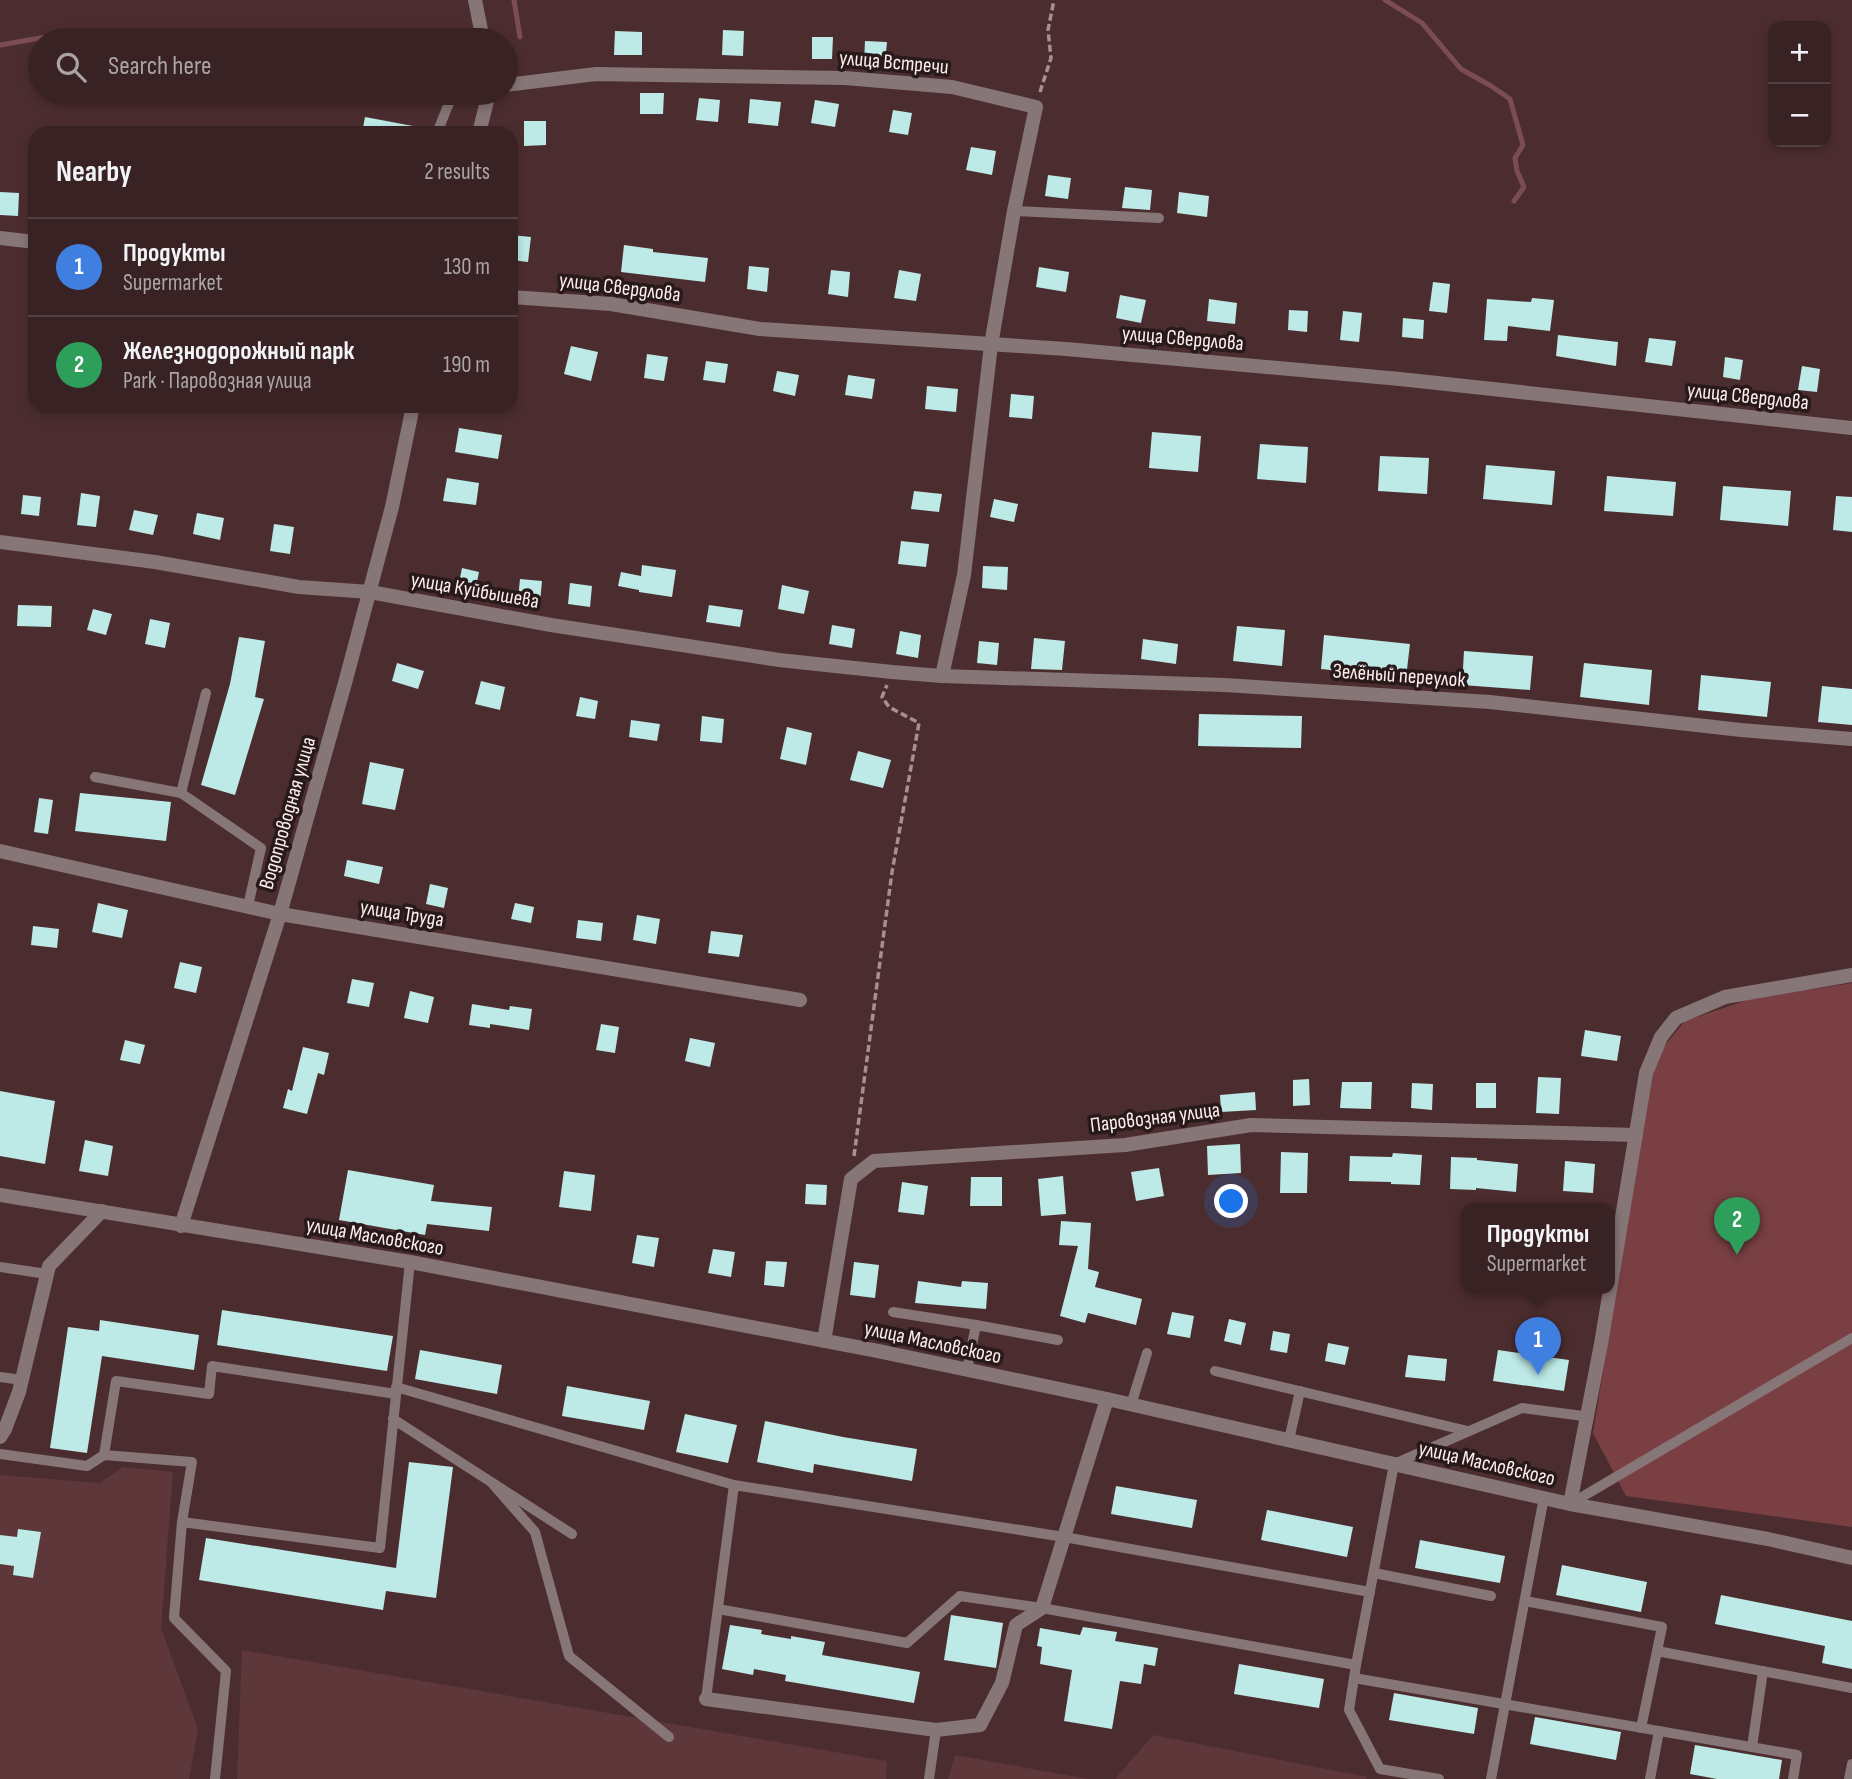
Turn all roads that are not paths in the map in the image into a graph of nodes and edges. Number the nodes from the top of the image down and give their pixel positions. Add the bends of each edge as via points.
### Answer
1 (475, 0) edge
2 (480, 24) junction
3 (478, 28) edge
4 (481, 28) edge
5 (518, 84) edge
6 (448, 105) edge
7 (486, 105) edge
8 (440, 126) edge
9 (480, 126) edge
10 (1014, 211) junction
11 (1159, 218) dead end
12 (0, 238) edge
13 (28, 241) edge
14 (518, 297) edge
15 (991, 345) junction
16 (411, 413) edge
17 (1852, 428) edge
18 (0, 542) edge
19 (370, 592) junction
20 (942, 676) junction
21 (206, 693) dead end
22 (1852, 739) edge
23 (95, 777) dead end
24 (181, 793) junction
25 (0, 851) edge
26 (248, 906) junction
27 (280, 914) junction
28 (1852, 975) edge
29 (800, 1000) dead end
30 (1636, 1135) junction
31 (0, 1195) edge
32 (102, 1211) junction
33 (181, 1226) junction
34 (1615, 1260) edge
35 (410, 1262) junction
36 (0, 1267) edge
37 (47, 1274) junction
38 (1609, 1294) edge
39 (893, 1312) dead end
40 (976, 1325) junction
41 (1852, 1338) edge
42 (1058, 1340) dead end
43 (824, 1341) junction
44 (1147, 1353) dead end
45 (967, 1370) junction
46 (1215, 1371) dead end
47 (0, 1377) edge
48 (22, 1380) junction
49 (396, 1391) junction
50 (1300, 1391) junction
51 (1107, 1399) junction
52 (1131, 1405) junction
53 (1583, 1416) dead end
54 (393, 1419) junction
55 (1468, 1431) junction
56 (0, 1437) edge
57 (1289, 1440) junction
58 (0, 1454) edge
59 (103, 1455) junction
60 (1394, 1464) junction
61 (491, 1482) junction
62 (734, 1485) junction
63 (1544, 1497) junction
64 (1570, 1504) junction
65 (182, 1522) junction
66 (572, 1534) dead end
67 (1064, 1537) junction
68 (1852, 1558) edge
69 (1374, 1573) junction
70 (1370, 1592) junction
71 (1491, 1596) dead end
72 (1525, 1601) junction
73 (1042, 1608) junction
74 (718, 1609) junction
75 (1657, 1651) junction
76 (1356, 1665) junction
77 (1763, 1671) junction
78 (1354, 1678) junction
79 (1852, 1688) edge
80 (706, 1699) joint
81 (1506, 1704) junction
82 (1642, 1728) junction
83 (936, 1730) junction
84 (1659, 1731) junction
85 (669, 1737) dead end
86 (1752, 1747) junction
87 (1852, 1763) edge
88 (215, 1779) edge
89 (929, 1779) edge
90 (1439, 1779) edge
91 (1491, 1779) edge
92 (1650, 1779) edge
93 (1793, 1779) edge
94 (1849, 1779) edge

1 - 2 street
2 - 3 lane
2 - 4 street
5 - 10 street, улица Встречи via 596,74 845,78 951,87 1036,107
6 - 8 lane
7 - 9 street
10 - 11 lane
10 - 15 street
12 - 13 street
14 - 15 street, улица Свердлова via 611,304 760,329
15 - 17 street, улица Свердлова via 1400,379
15 - 20 street via 964,575
16 - 19 street, Водопроводная улица
18 - 19 street, улица Куйбышева via 299,587
19 - 20 street, улица Куйбышева via 779,660
19 - 27 street, Водопроводная улица
20 - 22 street, Зелёный переулок via 1224,685 1490,702
21 - 24 lane
23 - 24 lane
24 - 26 lane via 261,848
25 - 26 street, улица Труда
26 - 27 street, улица Труда
27 - 29 street, улица Труда
27 - 33 street, Водопроводная улица
28 - 30 street via 1725,997 1676,1018 1661,1037 1646,1073
30 - 34 street
30 - 43 street, Паровозная улица via 1251,1125 1125,1145 874,1161 851,1178
31 - 32 street, улица Масловского
32 - 33 street, улица Масловского
32 - 37 street
33 - 35 street, улица Масловского
35 - 43 street, улица Масловского
35 - 49 lane
36 - 37 lane
37 - 48 street
38 - 64 street
39 - 40 lane
40 - 42 lane
40 - 45 lane
41 - 64 lane
43 - 45 street, улица Масловского
44 - 52 lane
45 - 51 street, улица Масловского
46 - 50 lane
47 - 48 lane
48 - 56 street
49 - 54 lane
49 - 59 lane via 212,1366 209,1394 116,1381
49 - 62 lane
50 - 55 lane
50 - 57 lane
51 - 52 street, улица Масловского
51 - 67 street
52 - 57 street, улица Масловского
53 - 55 lane via 1522,1408
54 - 61 lane
54 - 65 lane via 380,1548
55 - 60 lane
57 - 60 street, улица Масловского
58 - 59 lane via 87,1466
59 - 65 lane via 192,1462
60 - 63 street, улица Масловского
60 - 69 lane
61 - 66 lane
61 - 85 lane via 535,1532 569,1656
62 - 67 lane
62 - 74 lane
63 - 64 street, улица Масловского
63 - 72 lane
64 - 68 street, улица Масловского
65 - 88 lane via 174,1618 226,1671
67 - 70 lane
67 - 73 street
69 - 70 lane
69 - 71 lane
70 - 76 lane
72 - 75 lane via 1662,1627
72 - 81 lane
73 - 74 lane via 960,1595 907,1643
73 - 76 lane
73 - 83 street via 1016,1625 1002,1683 980,1724
74 - 80 lane
75 - 77 lane
75 - 82 lane
76 - 78 lane
77 - 79 lane
77 - 86 lane
78 - 81 lane
78 - 90 lane via 1349,1710 1380,1769
80 - 83 street
81 - 82 lane
81 - 91 lane
82 - 84 lane
83 - 89 lane
84 - 86 lane
84 - 92 lane
86 - 93 lane via 1797,1755
87 - 94 lane

